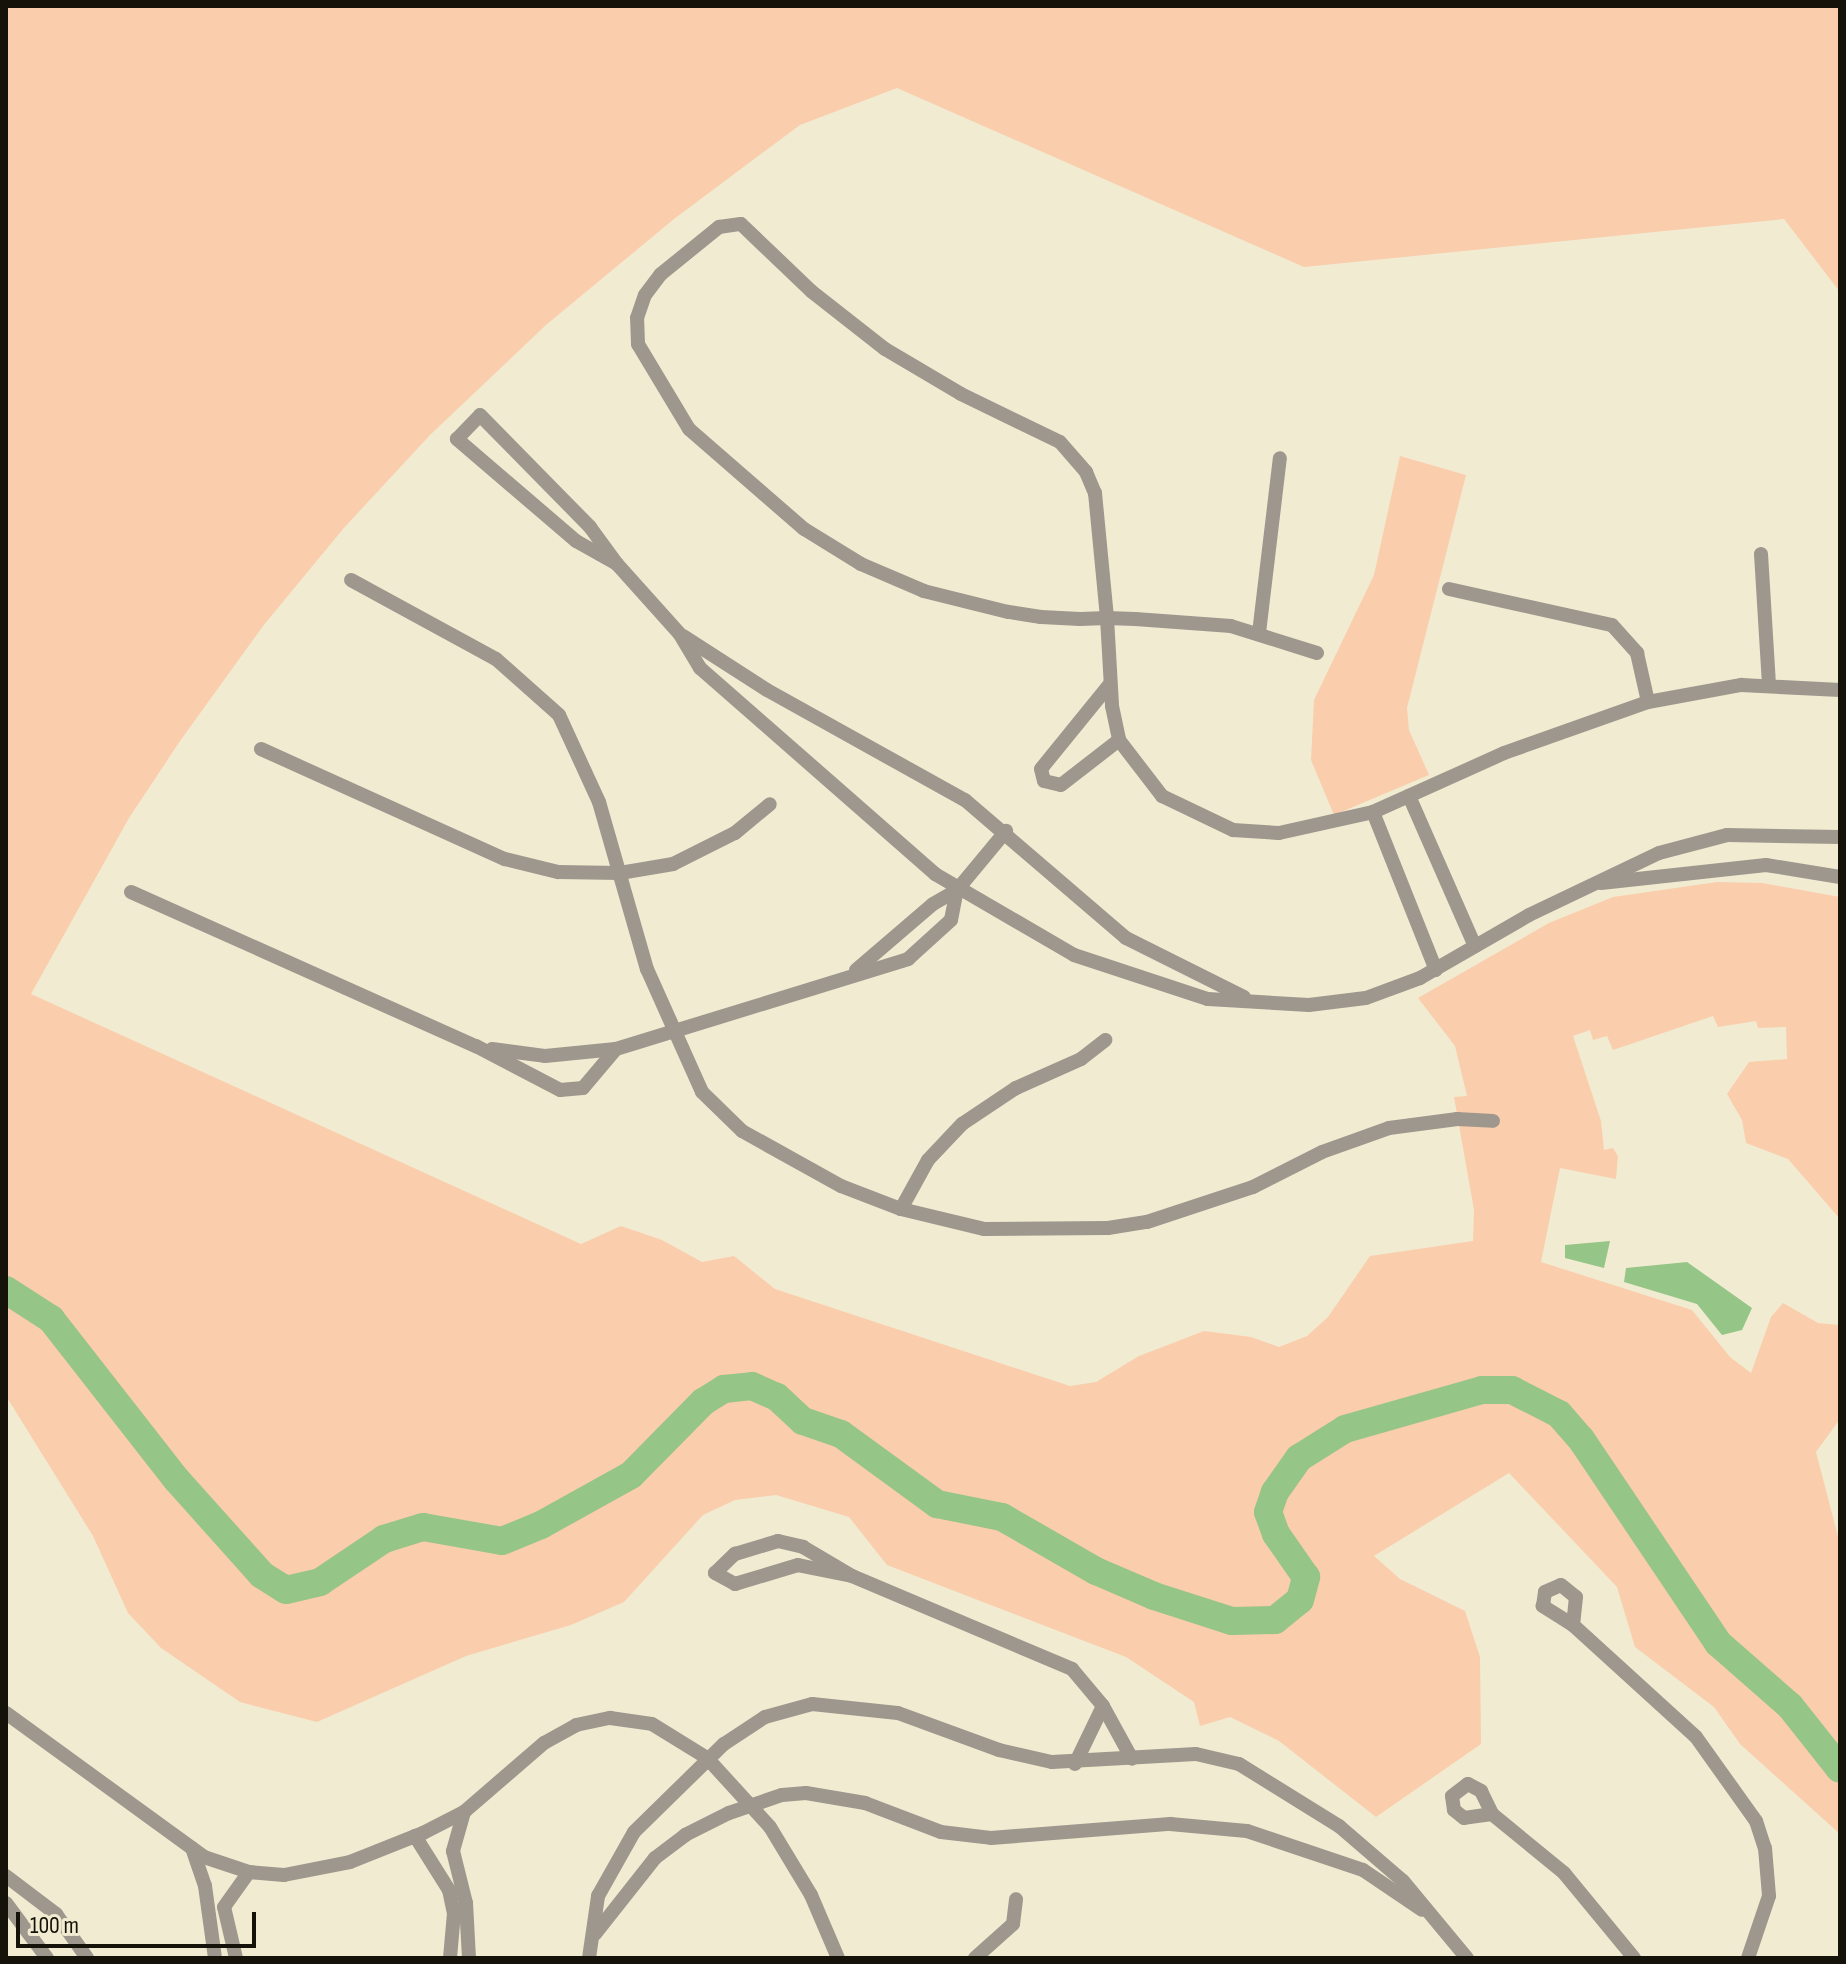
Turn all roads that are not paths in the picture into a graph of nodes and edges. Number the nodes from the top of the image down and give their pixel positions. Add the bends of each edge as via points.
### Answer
1 (1280, 458) dead end
2 (1761, 554) dead end
3 (617, 564) junction
4 (351, 580) dead end
5 (1449, 589) dead end
6 (1107, 618) junction
7 (679, 633) junction
8 (1259, 633) junction
9 (1317, 653) dead end
10 (1110, 684) junction
11 (1769, 684) junction
12 (1840, 690) edge
13 (1648, 702) junction
14 (1119, 740) junction
15 (261, 749) dead end
16 (1409, 796) junction
17 (770, 804) dead end
18 (1373, 812) junction
19 (1006, 831) junction
20 (1840, 837) edge
21 (620, 873) junction
22 (1840, 877) edge
23 (1601, 883) junction
24 (957, 890) junction
25 (131, 892) dead end
26 (1475, 946) junction
27 (1436, 970) junction
28 (856, 971) junction
29 (1248, 999) junction
30 (675, 1031) junction
31 (1105, 1040) dead end
32 (476, 1046) junction
33 (616, 1049) junction
34 (1493, 1121) dead end
35 (901, 1209) junction
36 (852, 1576) junction
37 (1573, 1625) dead end
38 (1103, 1706) junction
39 (6, 1713) edge
40 (707, 1758) junction
41 (1132, 1759) junction
42 (1075, 1764) junction
43 (753, 1806) junction
44 (464, 1812) junction
45 (1492, 1814) dead end
46 (415, 1836) junction
47 (191, 1844) junction
48 (249, 1872) junction
49 (6, 1876) edge
50 (1016, 1899) dead end
51 (6, 1903) edge
52 (1436, 1919) junction
53 (594, 1936) junction
54 (47, 1958) edge
55 (87, 1958) edge
56 (215, 1958) edge
57 (236, 1958) edge
58 (450, 1958) edge
59 (469, 1958) edge
60 (589, 1958) edge
61 (838, 1958) edge
62 (975, 1958) edge
63 (1467, 1958) edge
64 (1634, 1958) edge
65 (1748, 1958) edge

1 - 8 street
2 - 11 street
3 - 3 street via 590,527 480,415 457,439 576,541
3 - 7 street
4 - 21 street via 496,659 544,697 581,755
5 - 13 street via 1612,625 1637,653
6 - 6 street via 1095,493 1086,472 1060,442 961,394 885,349 811,291 741,224 719,227 652,284 637,318 638,344 669,403 711,451 804,529 890,577 965,603 1041,617
6 - 8 street
6 - 10 street
7 - 19 street via 767,690 956,794
7 - 24 street via 700,668
8 - 9 street
10 - 14 street
10 - 14 street via 1041,769 1042,777 1050,785 1061,785
11 - 12 street
11 - 13 street
13 - 16 street via 1504,753
14 - 18 street via 1162,796 1233,830 1279,833
15 - 21 street via 505,859 558,872
16 - 18 street
16 - 26 street
17 - 21 street via 695,857
18 - 27 street
19 - 24 street
19 - 29 street via 1126,938
20 - 23 street via 1727,835 1629,864
21 - 30 street via 635,937
22 - 23 street via 1766,865
23 - 26 street
24 - 28 street via 933,904
24 - 28 street via 951,920 923,948 889,965
24 - 29 street via 1026,931 1116,972 1208,999
25 - 32 street
26 - 27 street
27 - 29 street via 1393,990 1337,1003
28 - 30 street via 754,1010
30 - 33 street
30 - 35 street via 702,1092 742,1131 841,1186
31 - 35 street via 1081,1059 1016,1088 962,1124 928,1160
32 - 33 street via 545,1056
32 - 33 street via 570,1092 590,1082
34 - 35 street via 1457,1119 1389,1128 1322,1152 1253,1187 1147,1222 1108,1228 984,1229
36 - 36 street via 803,1547 778,1541 735,1554 715,1573 735,1584 798,1565
36 - 38 street via 1072,1669
37 - 65 street via 1696,1737 1756,1821 1768,1861 1769,1896
38 - 41 street
38 - 42 street
39 - 47 street
40 - 42 street via 765,1717 812,1704 840,1704 898,1713 999,1750
40 - 43 street
40 - 44 street via 652,1724 592,1721 544,1743
40 - 53 street via 620,1851 598,1896
41 - 42 street
41 - 52 street via 1196,1754 1262,1774 1339,1826 1403,1881
43 - 52 street via 782,1795 835,1796 918,1826 991,1838 1130,1825 1213,1824 1285,1840 1363,1870
43 - 53 street via 706,1824 670,1846
43 - 61 street via 797,1870
44 - 46 street
44 - 59 street via 453,1851 466,1903
45 - 64 street via 1564,1873
46 - 48 street via 302,1874
46 - 58 street via 449,1890 454,1913
47 - 48 street via 204,1857
47 - 56 street via 205,1886
48 - 57 street via 224,1907
49 - 55 street via 56,1914
50 - 62 street via 1013,1924
51 - 54 street
52 - 63 street
53 - 60 street

